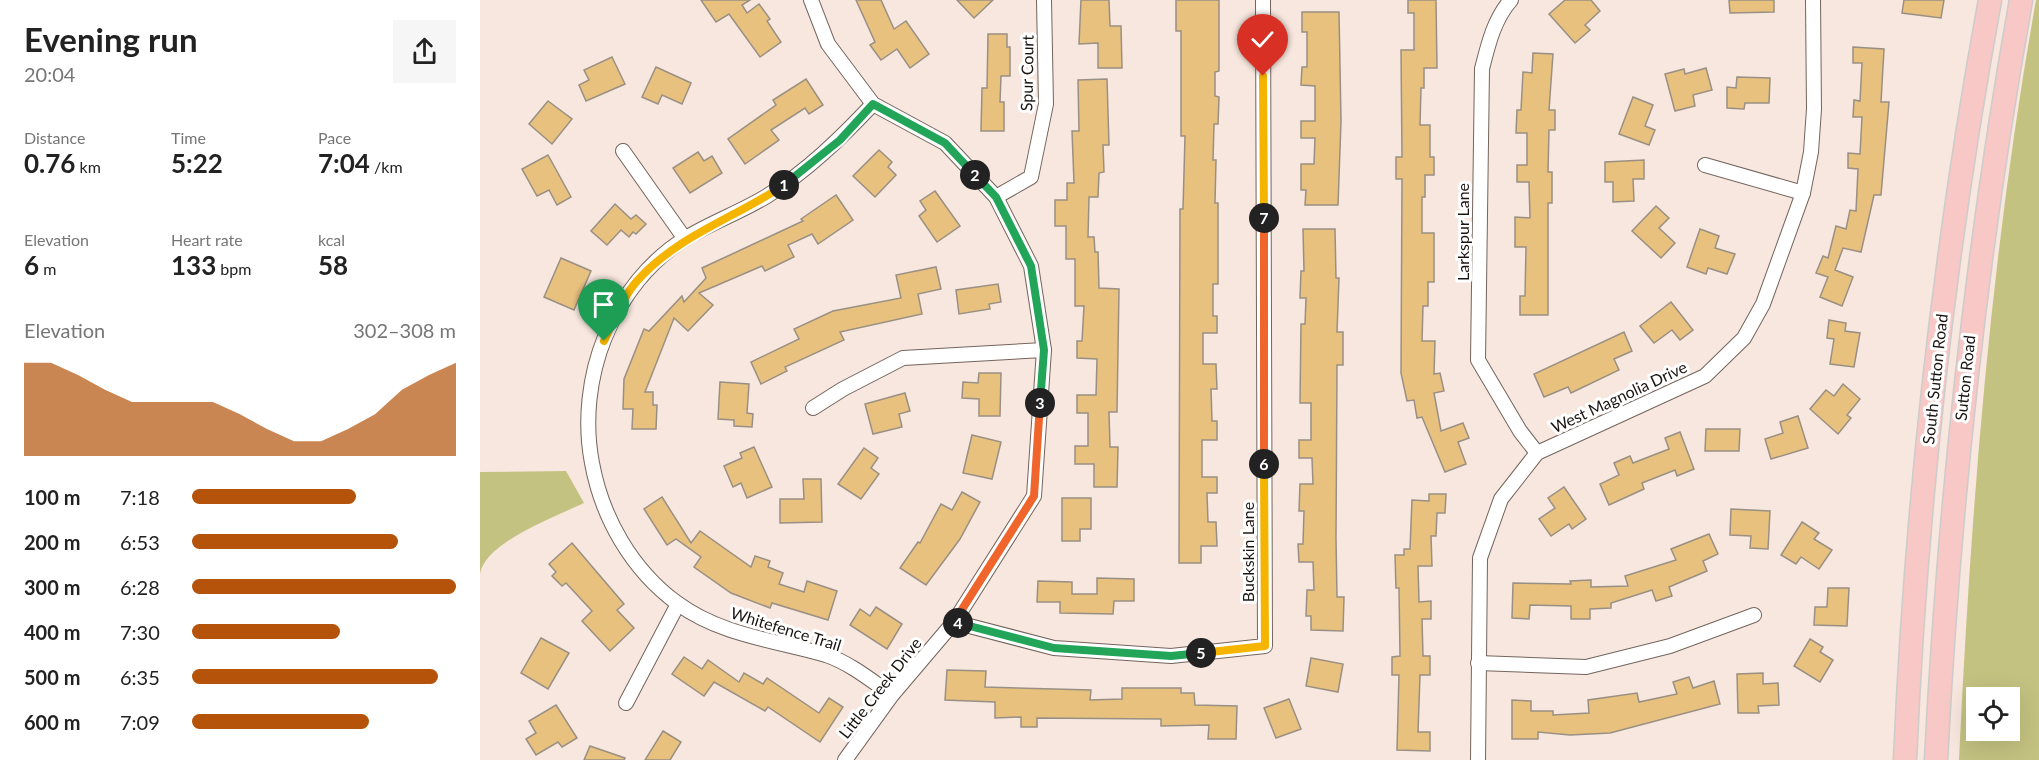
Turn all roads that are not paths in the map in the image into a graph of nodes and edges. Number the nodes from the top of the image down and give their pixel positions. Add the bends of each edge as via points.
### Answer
1 (811, 0) edge
2 (1044, 0) edge
3 (1263, 0) edge
4 (1511, 0) edge
5 (1813, 0) edge
6 (1990, 0) edge
7 (2021, 0) edge
8 (873, 104) junction
9 (623, 151) dead end
10 (1705, 165) dead end
11 (1803, 193) junction
12 (996, 197) junction
13 (685, 239) junction
14 (1044, 350) junction
15 (813, 408) dead end
16 (1537, 453) junction
17 (678, 604) junction
18 (1755, 615) dead end
19 (954, 622) junction
20 (1478, 663) junction
21 (892, 695) junction
22 (626, 703) dead end
23 (846, 760) edge
24 (1478, 760) edge
25 (1905, 760) edge
26 (1936, 760) edge

1 - 8 street, Little Creek Drive via 828,44
2 - 12 street, Spur Court via 1046,104 1031,177
3 - 19 street, Buckskin Lane via 1265,646 1171,656 1054,648
4 - 16 street, Larkspur Lane via 1489,41 1482,69 1478,360
5 - 11 street, West Magnolia Drive via 1814,109
6 - 25 main road, South Sutton Road via 1934,370 1917,548
7 - 26 main road, Sutton Road via 1991,173 1963,390
8 - 12 street, Little Creek Drive via 945,143
8 - 13 street, Whitefence Trail via 840,140 790,180 766,197
9 - 13 street
10 - 11 street
11 - 16 street, West Magnolia Drive via 1763,304 1744,338 1705,376
12 - 14 street, Little Creek Drive via 1031,266
13 - 17 street, Whitefence Trail via 636,282 622,304 595,366 587,415 593,472 619,540 654,583
14 - 15 street via 903,358
14 - 19 street, Little Creek Drive via 1034,496
16 - 20 street, West Magnolia Drive via 1501,499 1480,558
17 - 21 street, Whitefence Trail via 730,632 828,656
17 - 22 street
18 - 20 street via 1670,646 1586,667
19 - 21 street, Little Creek Drive
20 - 24 street, West Magnolia Drive
21 - 23 street, Little Creek Drive

